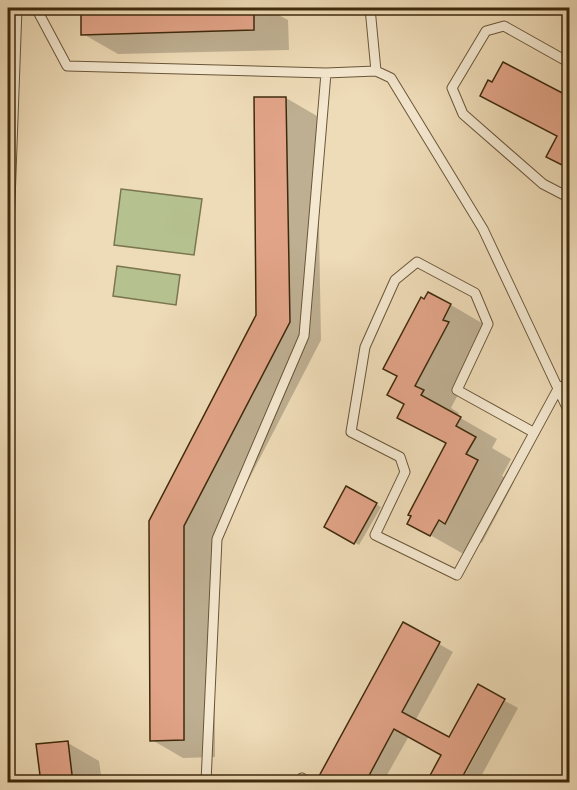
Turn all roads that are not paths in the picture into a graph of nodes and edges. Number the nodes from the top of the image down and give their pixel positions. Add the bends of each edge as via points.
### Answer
1 (17, 8) edge
2 (36, 8) edge
3 (370, 8) edge
4 (570, 63) edge
5 (376, 71) junction
6 (326, 73) junction
7 (570, 198) edge
8 (8, 256) edge
9 (570, 384) edge
10 (559, 387) junction
11 (570, 414) edge
12 (533, 432) junction
13 (206, 783) edge

1 - 8 lane
2 - 6 lane via 67,66
3 - 5 lane
4 - 7 lane via 504,26 486,31 452,88 463,114 543,184
5 - 6 lane
5 - 10 lane via 391,78 483,229
6 - 13 lane via 304,336 218,539
9 - 10 lane
10 - 11 lane
10 - 12 lane
12 - 12 lane via 457,575 375,535 405,472 400,457 351,432 365,347 395,280 417,262 475,293 488,324 457,390

